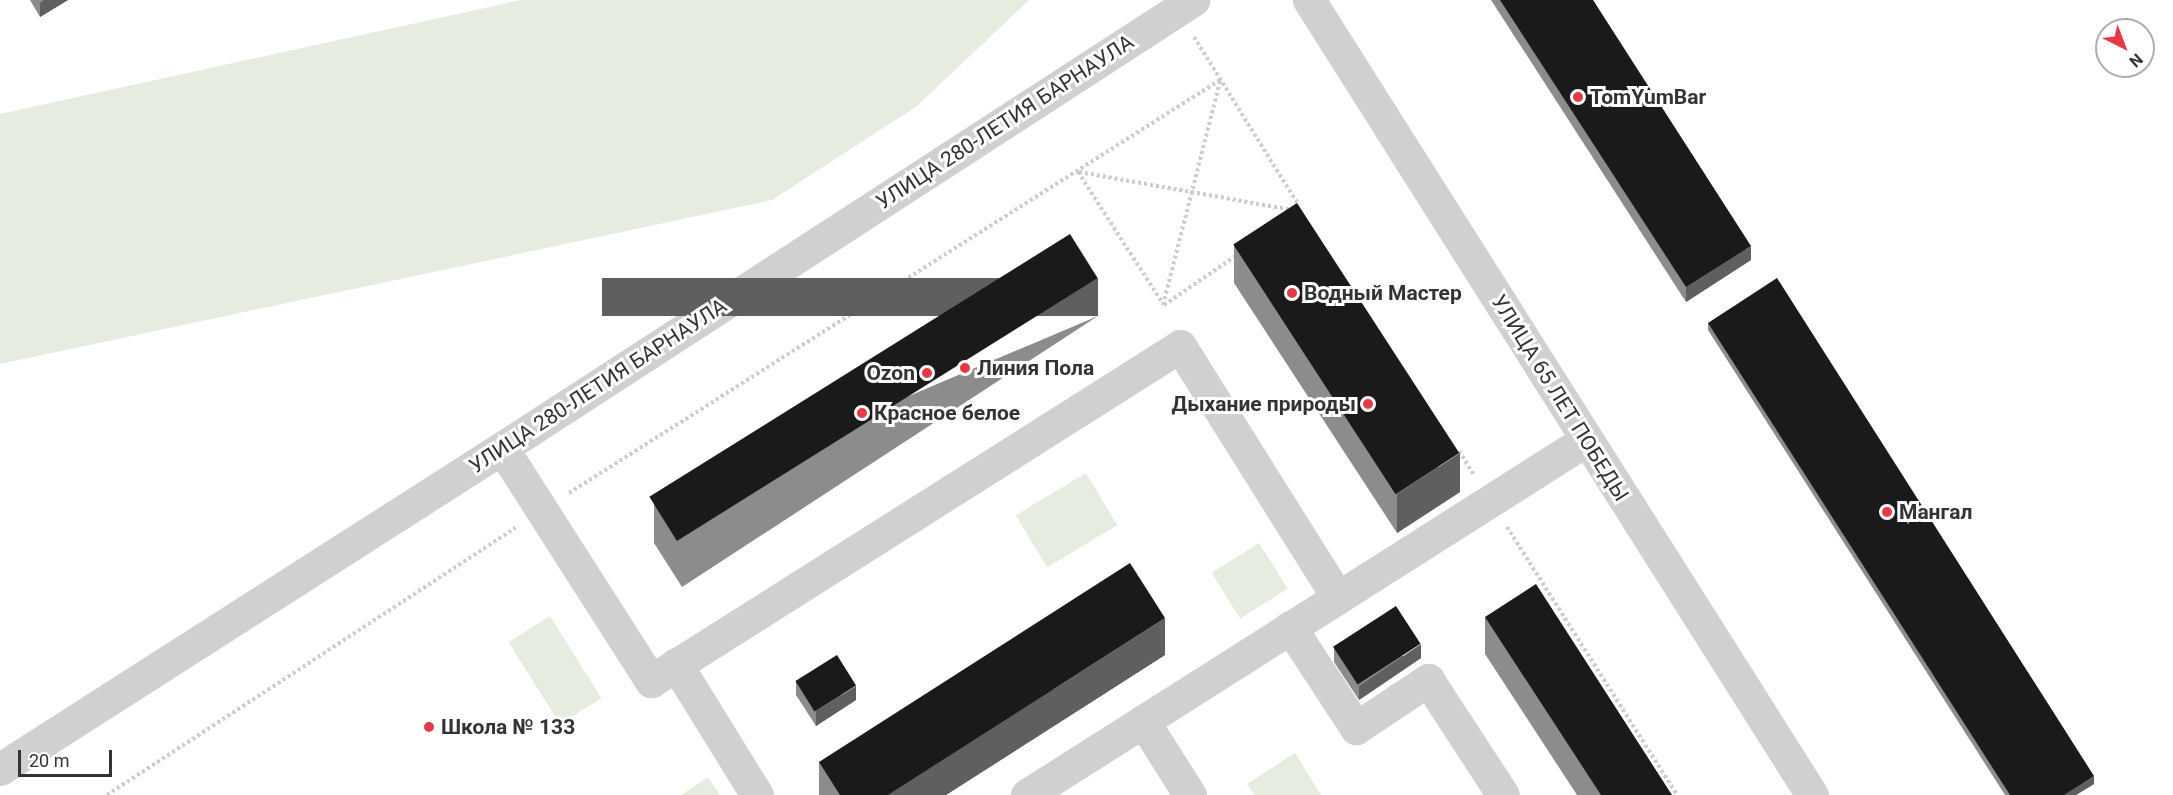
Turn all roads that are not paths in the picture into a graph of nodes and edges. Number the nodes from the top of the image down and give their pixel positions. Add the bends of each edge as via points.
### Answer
1 (1193, 0) edge
2 (1309, 0) edge
3 (1586, 440) junction
4 (502, 448) junction
5 (1338, 598) junction
6 (1290, 627) junction
7 (676, 664) junction
8 (1143, 721) junction
9 (0, 769) edge
10 (757, 795) edge
11 (1027, 795) edge
12 (1190, 795) edge
13 (1503, 795) edge
14 (1812, 795) edge

1 - 4 street, УЛИЦА 280-ЛЕТИЯ БАРНАУЛА
2 - 3 street, УЛИЦА 65 ЛЕТ ПОБЕДЫ
3 - 5 street
3 - 14 street, УЛИЦА 65 ЛЕТ ПОБЕДЫ
4 - 7 street via 651,681
4 - 9 street, УЛИЦА 280-ЛЕТИЯ БАРНАУЛА
5 - 6 street
5 - 7 street via 1180,346
6 - 8 street
6 - 13 street via 1356,728 1428,680
7 - 10 street
8 - 11 street
8 - 12 street

